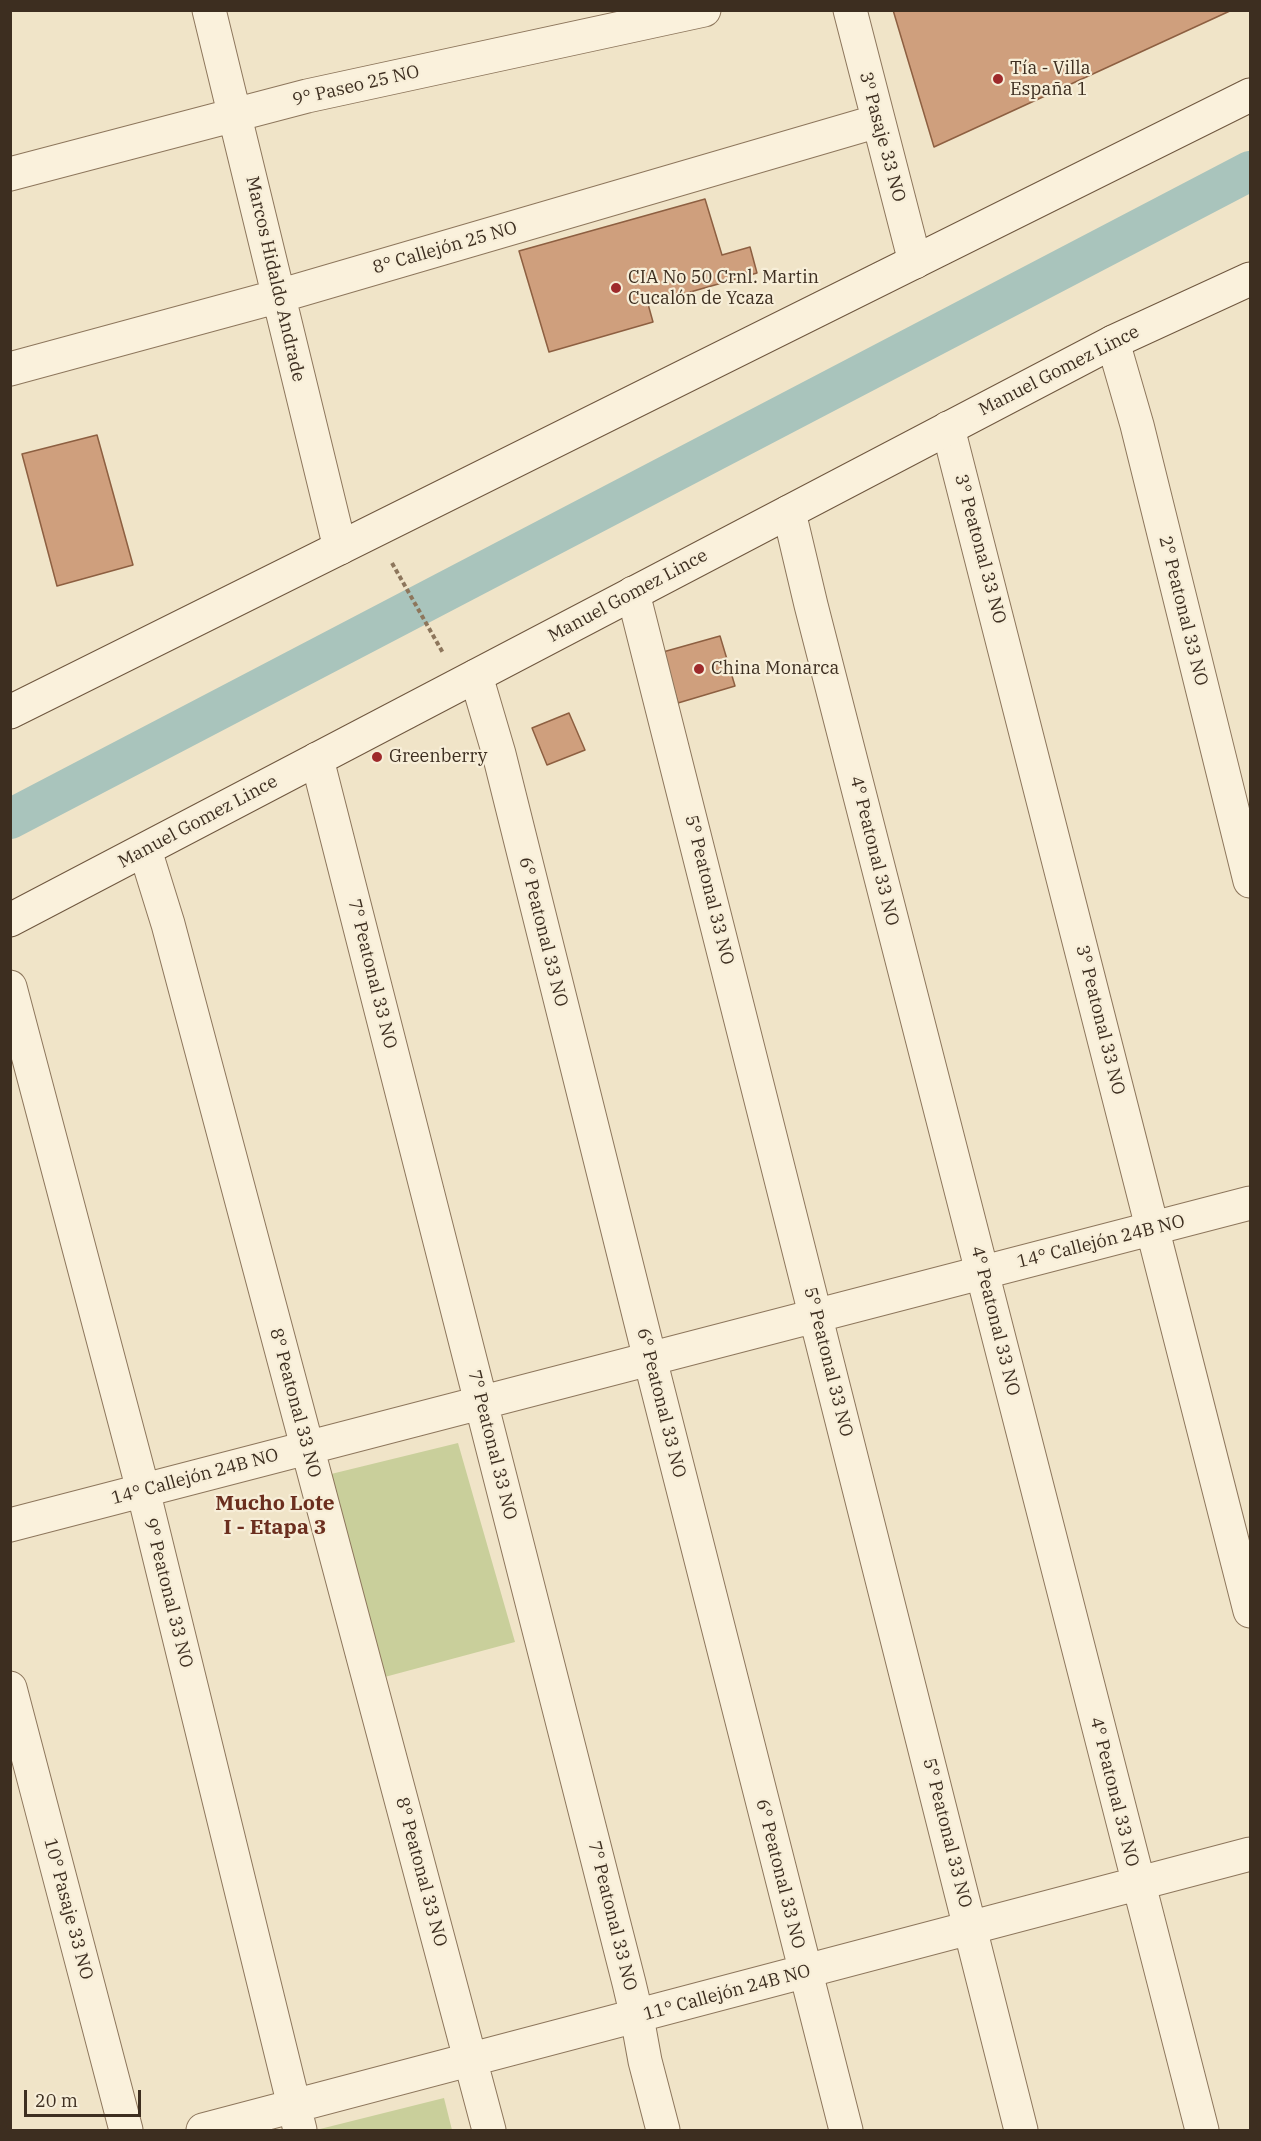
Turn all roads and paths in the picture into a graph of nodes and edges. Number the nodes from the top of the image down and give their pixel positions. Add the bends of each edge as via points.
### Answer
1 (209, 10) edge
2 (704, 10) edge
3 (850, 10) edge
4 (1251, 95) edge
5 (236, 114) junction
6 (878, 121) junction
7 (10, 174) edge
8 (915, 262) junction
9 (1251, 279) edge
10 (279, 296) junction
11 (1113, 342) junction
12 (10, 369) edge
13 (948, 428) junction
14 (789, 512) junction
15 (340, 548) junction
16 (391, 560) dead end
17 (633, 593) junction
18 (443, 654) dead end
19 (476, 676) junction
20 (10, 712) edge
21 (317, 759) junction
22 (145, 850) junction
23 (1251, 881) edge
24 (10, 920) edge
25 (10, 987) edge
26 (1251, 1203) edge
27 (1153, 1228) junction
28 (982, 1272) junction
29 (816, 1316) junction
30 (650, 1359) junction
31 (481, 1402) junction
32 (307, 1448) junction
33 (143, 1490) junction
34 (10, 1525) edge
35 (1251, 1611) edge
36 (10, 1688) edge
37 (1251, 1854) edge
38 (1137, 1884) junction
39 (971, 1928) junction
40 (805, 1972) junction
41 (637, 2017) junction
42 (471, 2060) junction
43 (296, 2118) edge
44 (126, 2130) edge
45 (203, 2130) edge
46 (489, 2130) edge
47 (663, 2130) edge
48 (846, 2130) edge
49 (1021, 2130) edge
50 (1202, 2130) edge

1 - 5 street, Marcos Hidaldo Andrade
2 - 5 street, 9° Paseo 25 NO
3 - 6 street, 3º Pasaje 33 NO
4 - 8 street
5 - 7 street, 9° Paseo 25 NO
5 - 10 street, Marcos Hidaldo Andrade
6 - 8 street, 3º Pasaje 33 NO
6 - 10 street, 8° Callejón 25 NO
8 - 15 street
9 - 11 street, Manuel Gomez Lince
10 - 12 street, 8° Callejón 25 NO
10 - 15 street, Marcos Hidaldo Andrade
11 - 13 street, Manuel Gomez Lince
11 - 23 street, 2° Peatonal 33 NO
13 - 14 street, Manuel Gomez Lince
13 - 27 street, 3° Peatonal 33 NO
14 - 17 street, Manuel Gomez Lince
14 - 28 street, 4° Peatonal 33 NO
15 - 20 street
16 - 18 path
17 - 19 street, Manuel Gomez Lince
17 - 29 street, 5° Peatonal 33 NO
19 - 21 street, Manuel Gomez Lince
19 - 30 street, 6° Peatonal 33 NO via 499,754
21 - 22 street, Manuel Gomez Lince
21 - 31 street, 7° Peatonal 33 NO
22 - 24 street, Manuel Gomez Lince
22 - 32 street, 8° Peatonal 33 NO
25 - 33 street, 9° Peatonal 33 NO
26 - 27 street, 14° Callejón 24B NO
27 - 28 street, 14° Callejón 24B NO
27 - 35 street, 3° Peatonal 33 NO
28 - 29 street, 14° Callejón 24B NO
28 - 38 street, 4° Peatonal 33 NO
29 - 30 street, 14° Callejón 24B NO
29 - 39 street, 5° Peatonal 33 NO
30 - 31 street, 14° Callejón 24B NO
30 - 40 street, 6° Peatonal 33 NO
31 - 32 street, 14° Callejón 24B NO
31 - 41 street, 7° Peatonal 33 NO
32 - 33 street, 14° Callejón 24B NO
32 - 42 street, 8° Peatonal 33 NO
33 - 34 street, 14° Callejón 24B NO
33 - 43 street, 9° Peatonal 33 NO
36 - 44 street, 10° Pasaje 33 NO
37 - 38 street, 11° Callejón 24B NO
38 - 39 street, 11° Callejón 24B NO
38 - 50 street, 4° Peatonal 33 NO
39 - 40 street, 11° Callejón 24B NO
39 - 49 street, 5° Peatonal 33 NO
40 - 41 street, 11° Callejón 24B NO
40 - 48 street, 6° Peatonal 33 NO
41 - 42 street, 11° Callejón 24B NO
41 - 47 street, 7° Peatonal 33 NO
42 - 43 street, 11° Callejón 24B NO
42 - 46 street, 8° Peatonal 33 NO
43 - 45 street, 11° Callejón 24B NO

